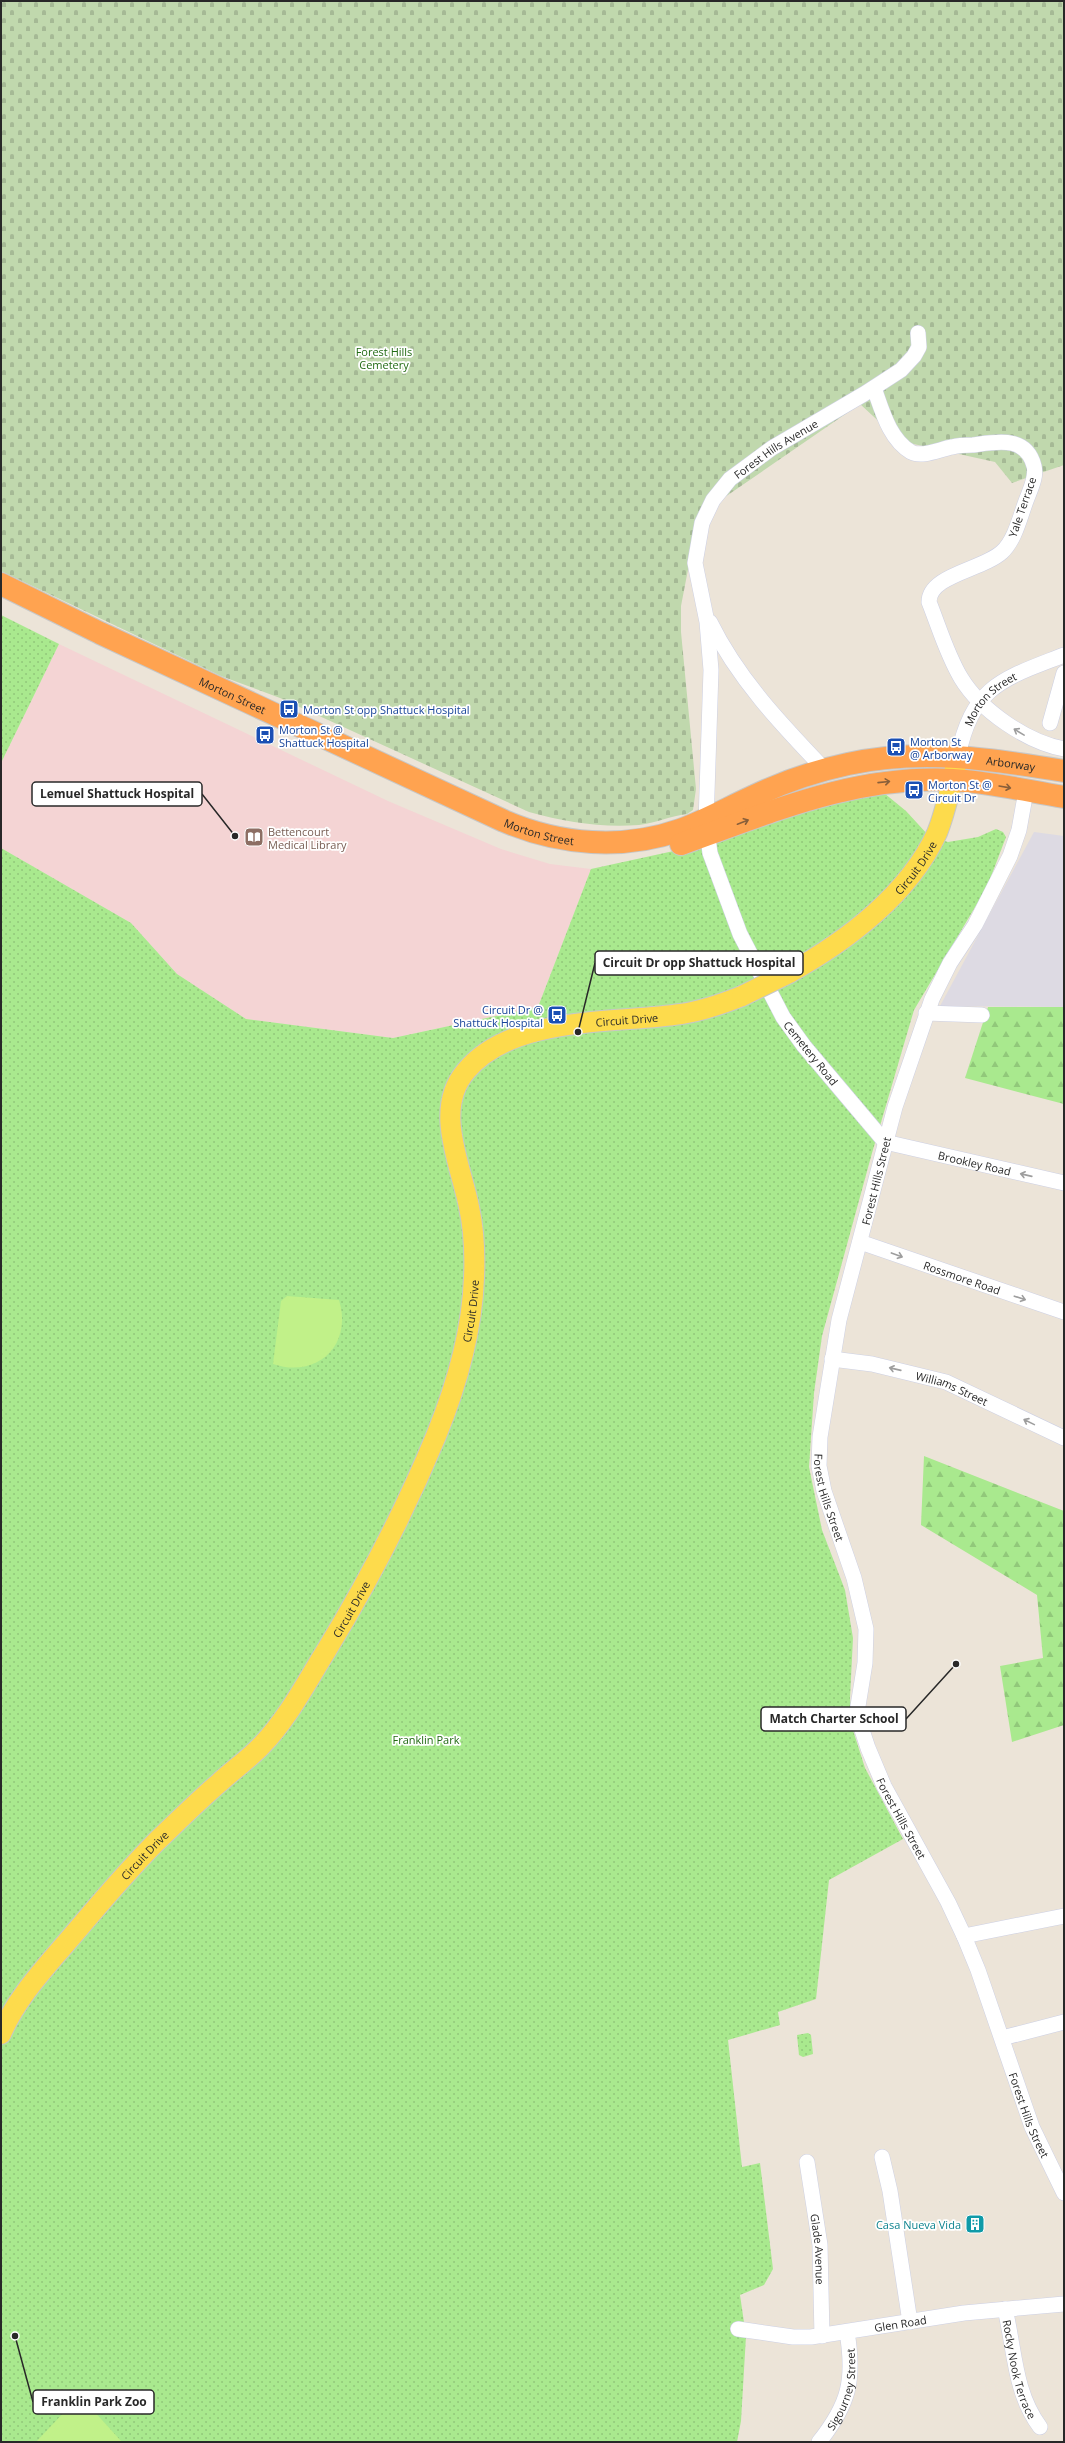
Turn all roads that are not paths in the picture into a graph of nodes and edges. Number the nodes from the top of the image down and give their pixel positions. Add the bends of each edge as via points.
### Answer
1 (918, 334) dead end
2 (874, 388) junction
3 (1, 584) edge
4 (1, 599) edge
5 (703, 604) junction
6 (1064, 655) edge
7 (1064, 673) edge
8 (980, 700) junction
9 (1050, 723) dead end
10 (1064, 749) edge
11 (958, 756) junction
12 (824, 770) junction
13 (1064, 771) edge
14 (952, 780) junction
15 (1026, 790) junction
16 (1064, 797) edge
17 (706, 827) junction
18 (926, 1013) junction
19 (982, 1015) dead end
20 (885, 1142) junction
21 (1064, 1183) edge
22 (860, 1242) junction
23 (1064, 1312) edge
24 (832, 1359) junction
25 (1064, 1438) edge
26 (1064, 1916) edge
27 (964, 1936) junction
28 (1064, 2022) edge
29 (1, 2034) edge
30 (1002, 2038) junction
31 (882, 2157) dead end
32 (807, 2162) dead end
33 (1064, 2193) edge
34 (1064, 2304) edge
35 (1005, 2309) junction
36 (910, 2322) junction
37 (738, 2329) dead end
38 (847, 2332) junction
39 (822, 2336) junction
40 (1040, 2427) dead end
41 (819, 2442) edge

1 - 2 street, Forest Hills Avenue via 919,347 914,356 901,370
2 - 5 street, Forest Hills Avenue via 772,448 730,479 713,500 702,523 695,563
2 - 8 street, Yale Terrace via 892,434 912,453 925,454 954,446 996,441 1014,443 1026,453 1034,466 1034,480 1010,543 1002,552 982,565 940,581 929,595 929,602 960,676
3 - 17 highway, Morton Street via 176,668 534,833 580,841 625,842
4 - 17 highway, Morton Street via 96,646 523,843 565,854 619,856 663,849
5 - 12 street, Forest Hills Avenue via 725,650 753,690 773,716
5 - 17 street, Forest Hills Avenue via 711,689
6 - 8 street, Morton Street via 999,682
7 - 9 street
10 -> 8 street via 1027,737
8 - 11 street, Morton Street via 969,719
11 - 12 highway, Morton Street via 890,757
11 - 13 highway, Arborway
11 - 14 main road, Circuit Drive
12 - 17 highway, Morton Street via 769,789
14 -> 15 highway
17 -> 14 highway, Morton Street via 846,789 899,781
14 - 29 main road, Circuit Drive, bridge via 937,832 912,873 859,926 789,973 742,996 690,1013 565,1026 529,1034 492,1048 462,1075 453,1094 450,1115 472,1223 474,1274 470,1311 455,1382 446,1410 385,1549 292,1709 262,1745 215,1786 117,1883 48,1963 17,2004
15 - 16 highway
15 - 18 street, Forest Hills Street via 1019,830 1010,856 975,925 950,963
17 - 20 street, Cemetery Road via 710,853 736,924 780,1012 797,1038
18 - 19 street
18 - 20 street, Forest Hills Street
21 -> 20 street, Brookley Road
20 - 22 street, Forest Hills Street
22 -> 23 street, Rossmore Road
22 - 24 street, Forest Hills Street via 839,1320
25 -> 24 street, Williams Street via 946,1382 872,1364
24 - 27 street, Forest Hills Street via 820,1437 819,1466 824,1491 854,1578 866,1629 865,1663 858,1706 860,1724 884,1786
26 - 27 street
27 - 30 street, Forest Hills Street
28 - 30 street
30 - 33 street, Forest Hills Street via 1032,2127
31 - 36 street via 890,2191
32 - 39 street, Glade Avenue via 820,2245
34 - 35 street, Glen Road
35 - 36 street, Glen Road
35 - 40 street, Rocky Nook Terrace via 1019,2383 1033,2417
36 - 38 street, Glen Road
37 - 39 street, Glen Road via 793,2336
38 - 39 street, Glen Road
38 - 41 street, Sigourney Street via 850,2368 847,2393 841,2411

